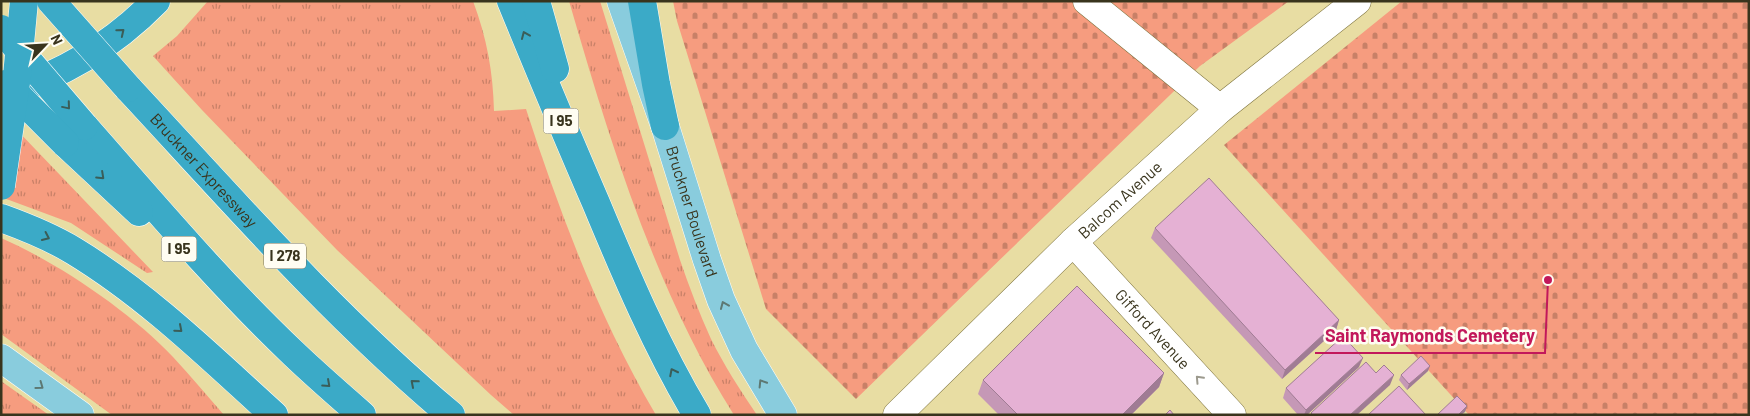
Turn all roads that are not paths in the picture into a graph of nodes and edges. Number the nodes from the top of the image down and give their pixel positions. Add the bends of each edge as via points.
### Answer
1 (24, 1) edge
2 (52, 1) edge
3 (156, 1) edge
4 (511, 1) edge
5 (536, 1) edge
6 (621, 1) edge
7 (642, 1) edge
8 (1087, 1) edge
9 (1357, 1) edge
10 (1, 28) edge
11 (1, 80) edge
12 (1, 95) edge
13 (1220, 109) junction
14 (665, 126) junction
15 (74, 134) junction
16 (1, 186) edge
17 (1, 218) edge
18 (612, 241) junction
19 (1074, 242) junction
20 (1, 358) edge
21 (80, 415) edge
22 (274, 415) edge
23 (362, 415) edge
24 (451, 415) edge
25 (697, 415) edge
26 (783, 415) edge
27 (897, 415) edge
28 (1232, 415) edge

1 - 16 highway, bridge
24 -> 2 highway, Bruckner Expressway / I 278, bridge via 326,299 209,177
12 -> 3 highway via 61,72 100,48
18 -> 4 highway, I 95
5 - 18 highway via 576,138
6 - 14 main road, Bruckner Boulevard
7 - 14 highway
8 - 13 street
9 - 13 street, Balcom Avenue
10 -> 15 highway, bridge
11 - 15 highway, I 95, bridge
13 - 19 street, Balcom Avenue
26 -> 14 main road, Bruckner Boulevard via 744,350 721,300
15 -> 23 highway, I 95 via 293,353
17 -> 22 highway via 72,250 119,280 163,315
25 -> 18 highway, I 95 via 658,343
19 - 27 street, Balcom Avenue
28 -> 19 street, Gifford Avenue
20 -> 21 main road

